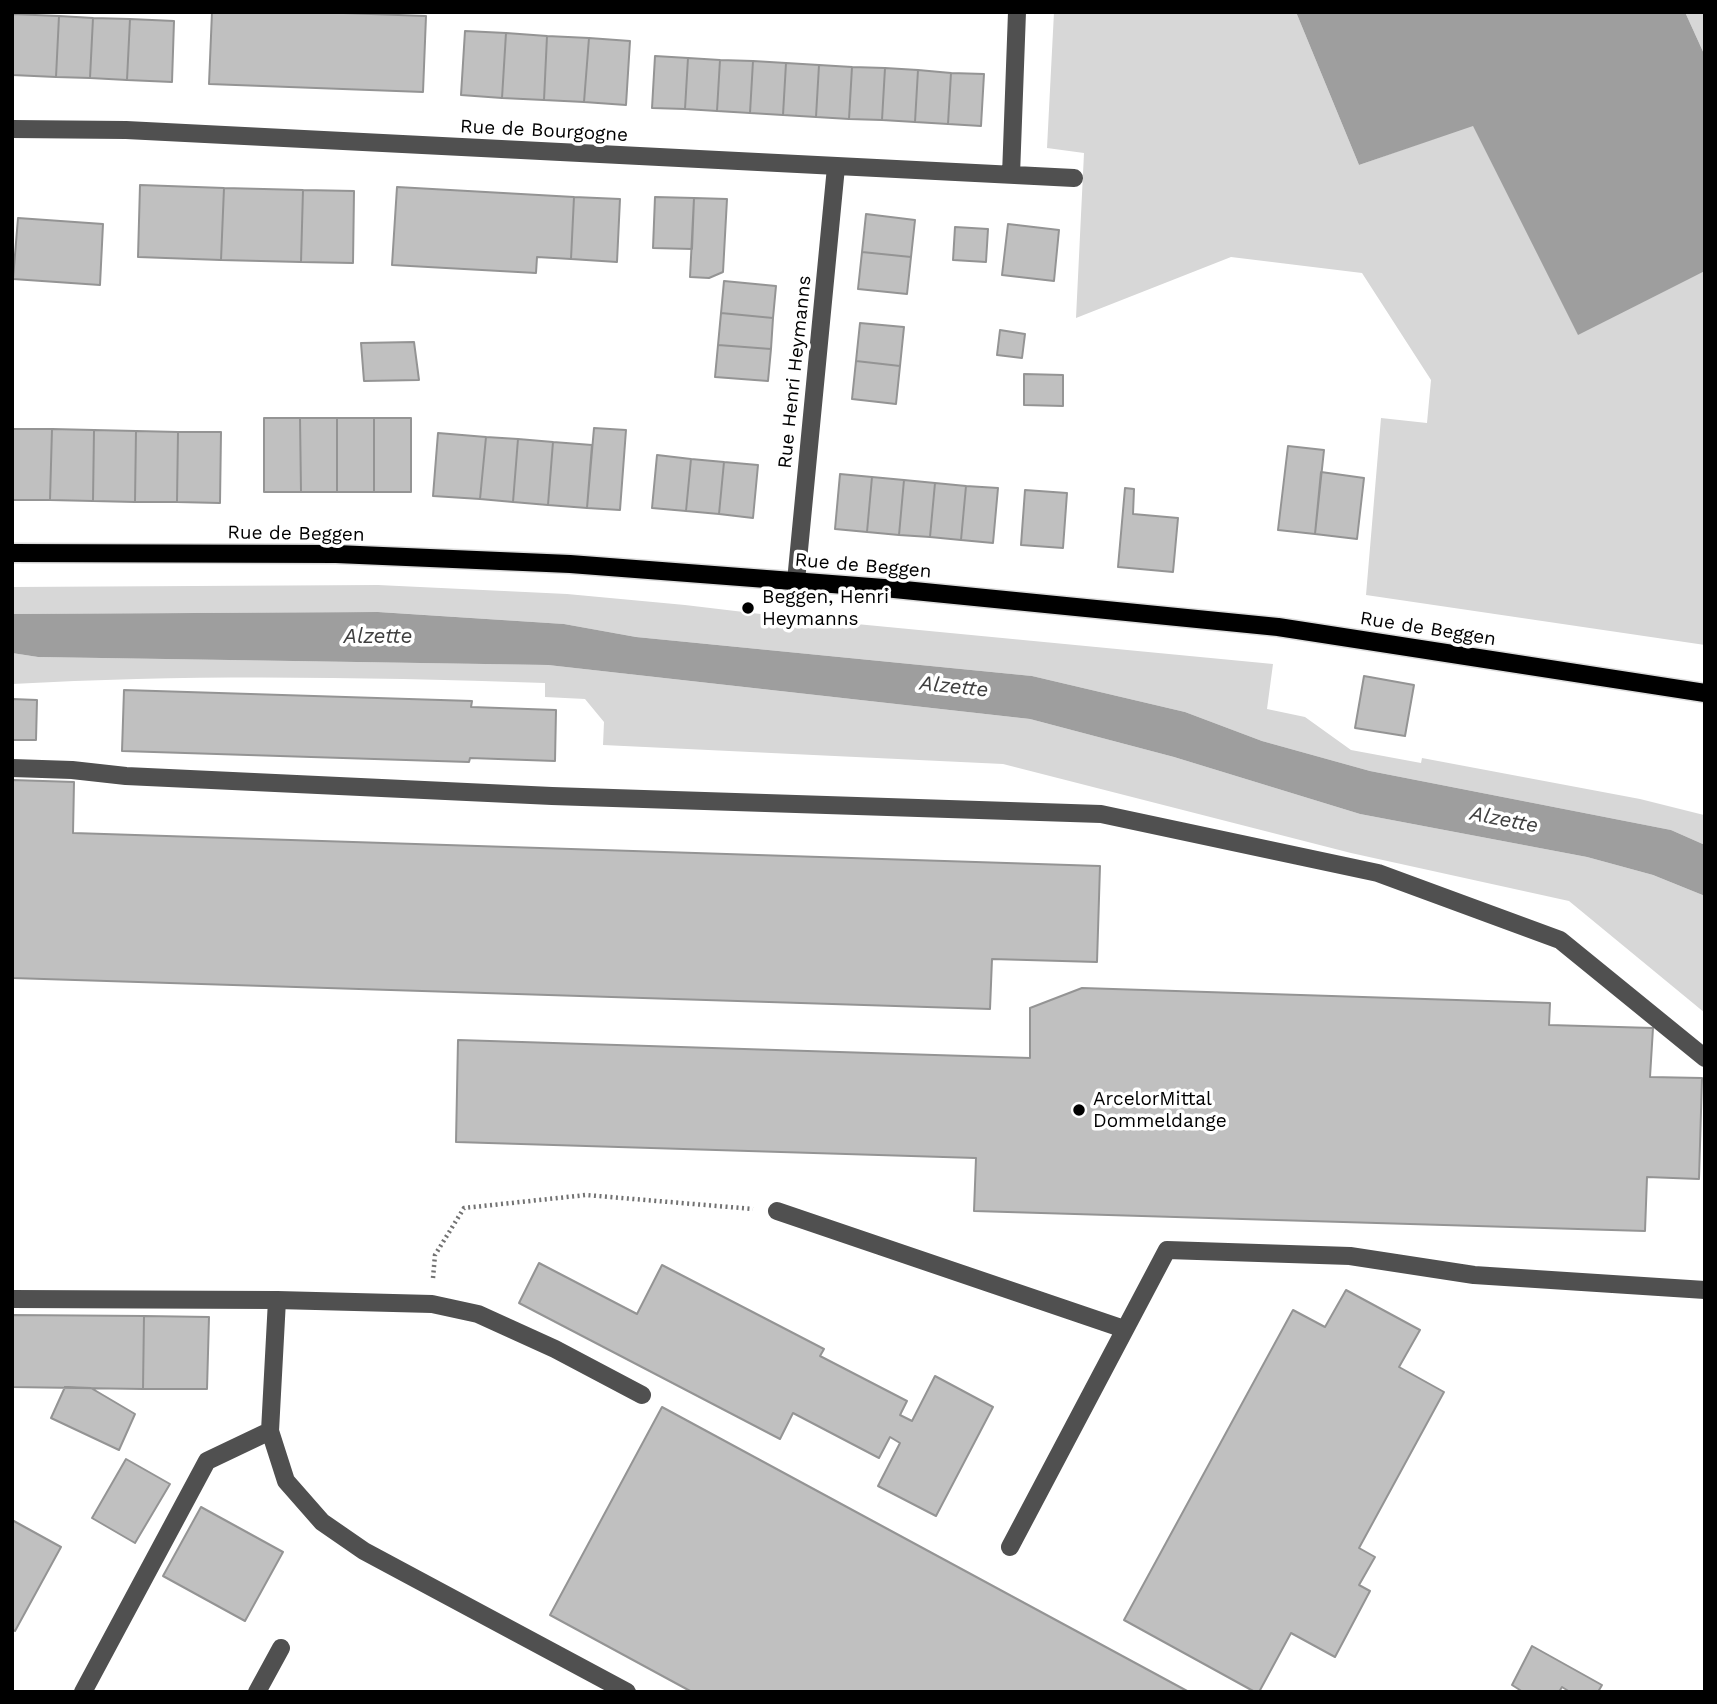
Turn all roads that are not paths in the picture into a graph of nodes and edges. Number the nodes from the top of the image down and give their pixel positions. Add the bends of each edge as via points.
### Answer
1 (1017, 12) edge
2 (12, 128) edge
3 (836, 167) junction
4 (1010, 175) junction
5 (1074, 178) dead end
6 (12, 553) edge
7 (796, 581) junction
8 (1705, 693) edge
9 (12, 768) edge
10 (1705, 1058) edge
11 (777, 1212) road end
12 (1705, 1290) edge
13 (12, 1299) edge
14 (277, 1300) junction
15 (1124, 1329) junction
16 (642, 1395) dead end
17 (271, 1431) junction
18 (1010, 1547) dead end
19 (281, 1648) dead end
20 (83, 1692) edge
21 (257, 1692) edge
22 (627, 1692) edge

1 - 4 street
2 - 3 street, Rue de Bourgogne
3 - 4 street, Rue de Bourgogne
3 - 7 street, Rue Henri Heymanns
4 - 5 street, Rue de Bourgogne
6 - 7 main road, Rue de Beggen via 336,554 570,564
7 - 8 main road, Rue de Beggen via 1278,627
9 - 10 street via 552,796 1101,814 1378,873 1559,940
11 - 15 street
12 - 15 street via 1474,1275 1350,1256 1167,1250
13 - 14 street
14 - 16 street via 432,1304 478,1314
14 - 17 street
15 - 18 street
17 - 20 street via 207,1461
17 - 22 street via 286,1480 322,1522 364,1551
19 - 21 street

